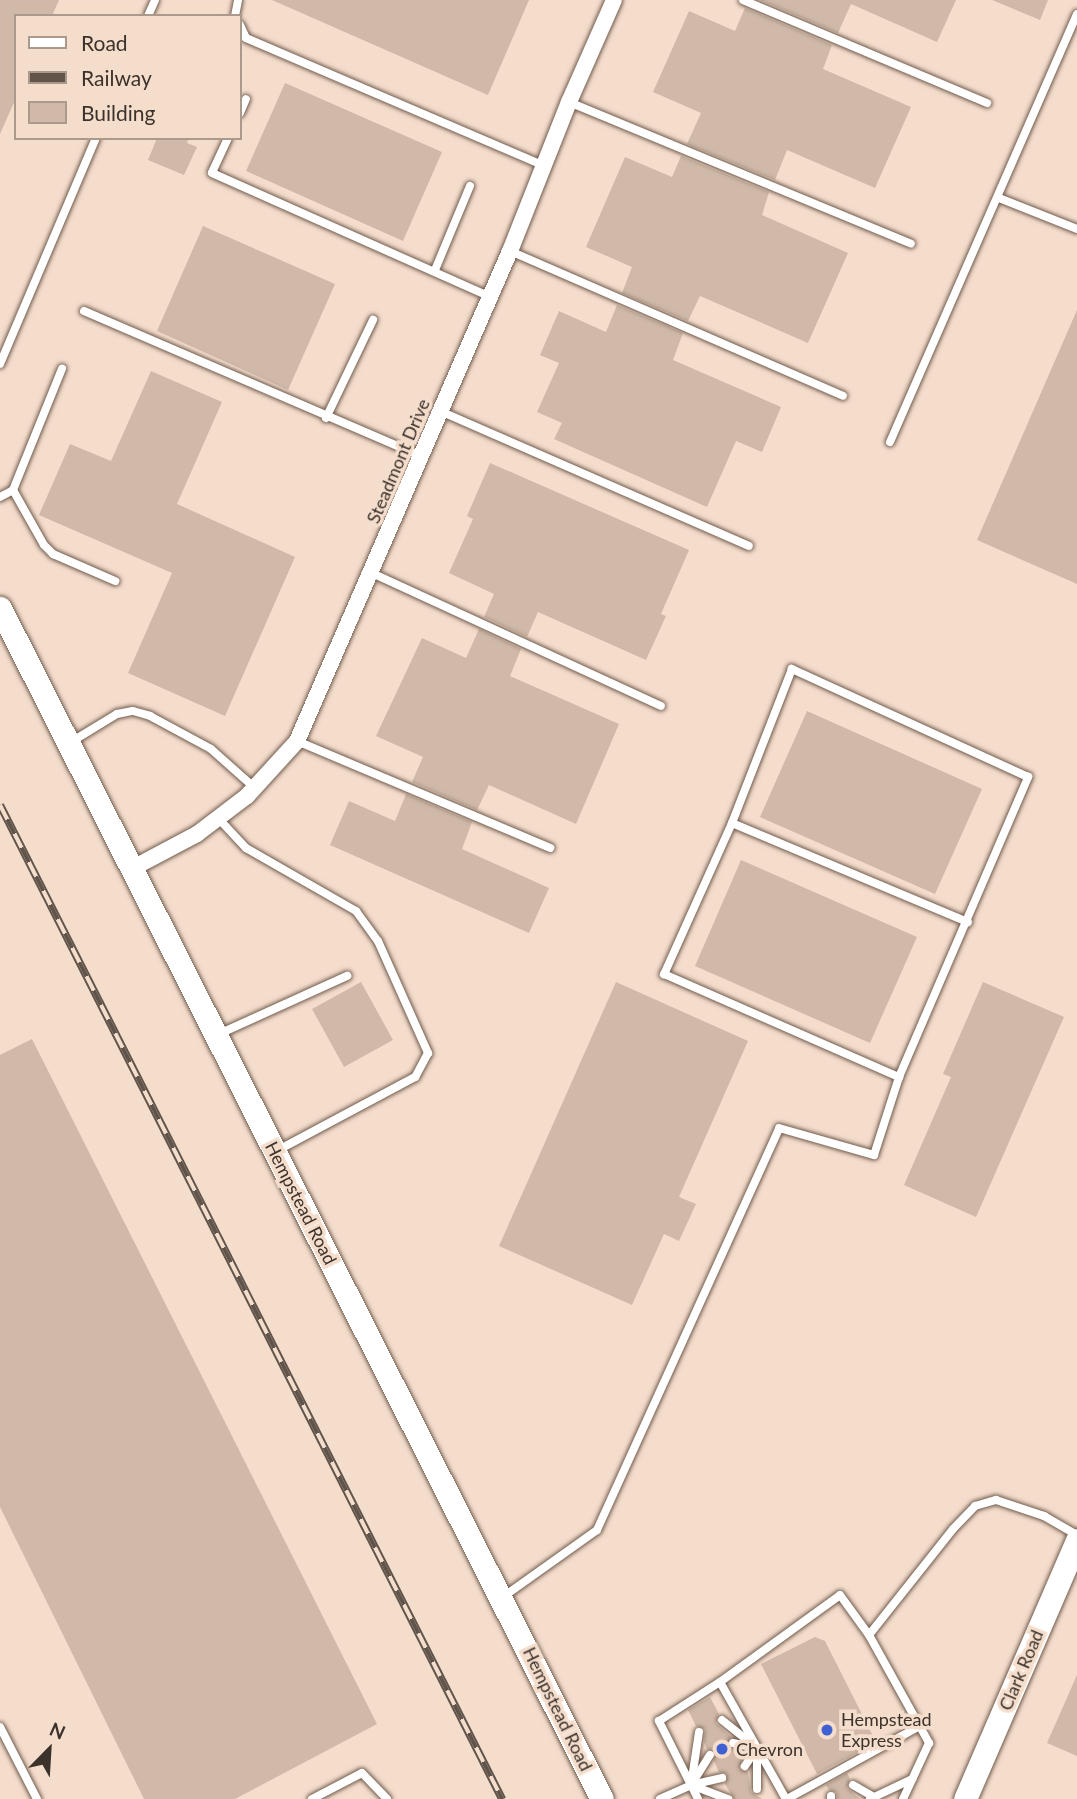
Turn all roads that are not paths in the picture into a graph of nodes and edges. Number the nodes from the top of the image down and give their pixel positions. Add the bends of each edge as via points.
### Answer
1 (614, 0) edge
2 (743, 0) edge
3 (1077, 14) edge
4 (1075, 24) edge
5 (242, 29) edge
6 (246, 99) dead end
7 (569, 102) junction
8 (987, 103) dead end
9 (242, 108) edge
10 (95, 140) edge
11 (227, 140) edge
12 (544, 166) junction
13 (470, 186) dead end
14 (999, 198) junction
15 (1077, 229) edge
16 (911, 244) dead end
17 (510, 251) junction
18 (435, 270) junction
19 (490, 297) junction
20 (84, 311) dead end
21 (373, 320) dead end
22 (0, 365) edge
23 (62, 369) dead end
24 (844, 396) dead end
25 (440, 411) junction
26 (326, 418) junction
27 (890, 442) dead end
28 (419, 456) junction
29 (13, 490) junction
30 (0, 497) edge
31 (749, 546) dead end
32 (372, 573) junction
33 (115, 581) dead end
34 (0, 608) edge
35 (661, 706) dead end
36 (297, 741) junction
37 (68, 743) junction
38 (255, 788) junction
39 (218, 818) junction
40 (732, 823) junction
41 (550, 848) dead end
42 (131, 869) junction
43 (968, 922) junction
44 (346, 976) dead end
45 (216, 1036) junction
46 (899, 1077) junction
47 (275, 1152) junction
48 (1077, 1535) edge
49 (1077, 1541) edge
50 (502, 1597) junction
51 (869, 1635) junction
52 (720, 1682) junction
53 (722, 1720) dead end
54 (919, 1726) junction
55 (0, 1727) edge
56 (699, 1732) dead end
57 (733, 1742) dead end
58 (757, 1748) junction
59 (710, 1755) dead end
60 (745, 1766) dead end
61 (722, 1778) dead end
62 (912, 1779) junction
63 (691, 1785) junction
64 (853, 1785) dead end
65 (757, 1789) dead end
66 (872, 1798) edge
67 (37, 1799) edge
68 (312, 1799) edge
69 (387, 1799) edge
70 (602, 1799) edge
71 (660, 1799) edge
72 (698, 1799) edge
73 (728, 1799) edge
74 (786, 1799) edge
75 (903, 1799) edge
76 (965, 1799) edge

1 - 7 street, Steadmont Drive
2 - 8 lane
3 - 4 lane
4 - 14 lane
5 - 12 lane via 246,38
6 - 9 lane
7 - 12 street, Steadmont Drive
7 - 16 lane
10 - 22 lane
11 - 18 lane via 212,173
12 - 17 street, Steadmont Drive
13 - 18 lane
14 - 15 lane
14 - 27 lane
17 - 19 street, Steadmont Drive
17 - 24 lane
18 - 19 lane
19 - 25 street, Steadmont Drive
20 - 26 lane
21 - 26 lane
23 - 29 lane
25 - 28 street, Steadmont Drive
25 - 31 lane
26 - 28 lane
28 - 32 street, Steadmont Drive
29 - 30 lane
29 - 33 lane via 53,554
32 - 35 lane
32 - 36 street, Steadmont Drive
34 - 37 main road, Hempstead Road
36 - 38 street, Steadmont Drive
36 - 41 lane
37 - 38 lane via 117,714 133,711 211,749
37 - 42 main road, Hempstead Road
38 - 39 street, Steadmont Drive
39 - 42 street, Steadmont Drive via 174,848
39 - 47 lane via 246,848 356,911 378,941 428,1053 415,1077
40 - 43 lane
40 - 43 lane via 792,669 1028,777
40 - 46 lane via 664,974
42 - 45 main road, Hempstead Road
43 - 46 lane
44 - 45 lane
45 - 47 main road, Hempstead Road
46 - 50 lane via 874,1156 779,1128 597,1530
47 - 50 main road, Hempstead Road
48 - 51 lane via 1044,1516 996,1500 975,1506
49 - 76 main road, Clark Road
50 - 70 main road, Hempstead Road
51 - 52 lane via 840,1595
51 - 54 lane
52 - 58 lane
52 - 63 lane via 659,1721
53 - 58 lane
54 - 62 lane via 929,1743
54 - 74 lane
55 - 67 lane
56 - 63 lane
57 - 58 lane
58 - 60 lane
58 - 65 lane
58 - 74 lane
59 - 63 lane
61 - 63 lane
62 - 66 lane
62 - 75 lane
63 - 71 lane
63 - 72 lane
63 - 73 lane
64 - 66 lane
68 - 69 lane via 362,1773

